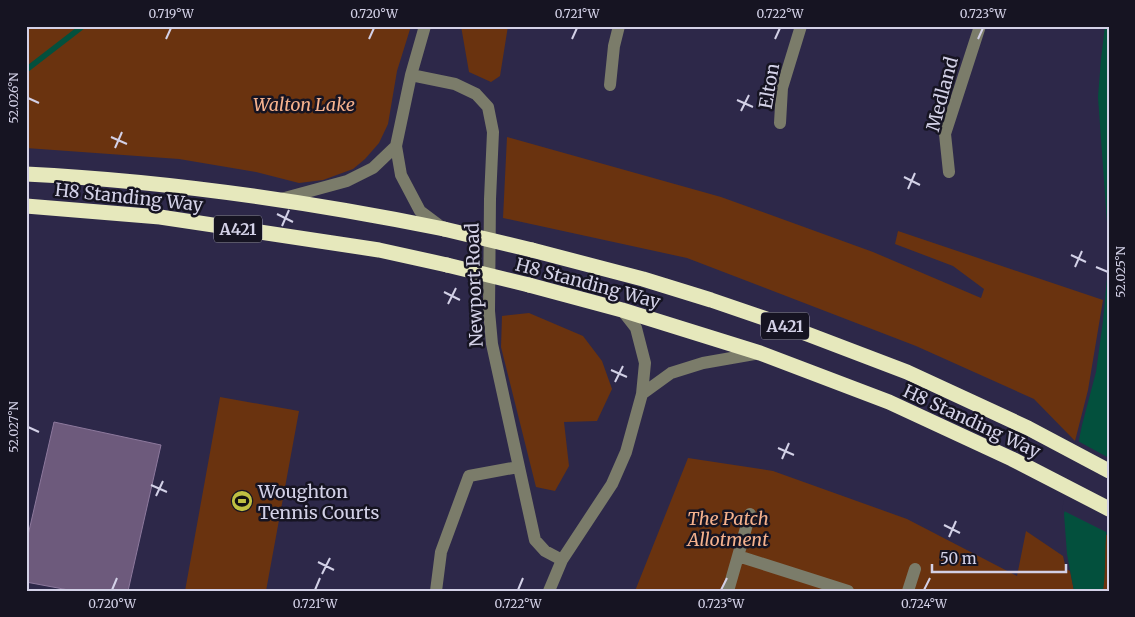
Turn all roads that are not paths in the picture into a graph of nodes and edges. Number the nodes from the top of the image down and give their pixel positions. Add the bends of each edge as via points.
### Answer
1 (425, 26) edge
2 (620, 26) edge
3 (801, 26) edge
4 (980, 26) edge
5 (411, 75) junction
6 (610, 85) dead end
7 (780, 123) dead end
8 (396, 146) junction
9 (950, 172) dead end
10 (26, 174) edge
11 (281, 199) junction
12 (26, 206) edge
13 (444, 229) junction
14 (622, 310) junction
15 (760, 353) junction
16 (642, 394) junction
17 (518, 467) junction
18 (1109, 471) edge
19 (1109, 509) edge
20 (750, 514) dead end
21 (738, 556) junction
22 (562, 560) junction
23 (915, 569) dead end
24 (436, 591) edge
25 (549, 591) edge
26 (728, 591) edge
27 (848, 591) edge
28 (908, 591) edge

1 - 5 street
2 - 6 street via 614,46
3 - 7 street, Elton via 782,88
4 - 9 street, Medland via 945,134
5 - 8 street
5 - 17 street, Newport Road via 455,84 476,94 488,107 493,132 489,311 492,344
8 - 11 street via 373,168 347,181
8 - 13 street via 401,175 420,211
10 - 11 highway, H8 Standing Way / A421 via 178,186
11 - 13 highway, H8 Standing Way / A421
12 - 14 highway, H8 Standing Way / A421, bridge via 160,217 379,250
13 - 18 highway, H8 Standing Way / A421, bridge via 642,279 781,324 907,372 1028,428
14 - 15 highway, H8 Standing Way / A421
14 - 16 street via 636,328 645,363
15 - 16 street via 703,363 672,373
15 - 19 highway, H8 Standing Way / A421 via 890,402
16 - 22 street via 626,452 612,484
17 - 22 street, Newport Road via 535,540 545,551
17 - 24 street via 469,476 441,552
20 - 21 street
21 - 26 street
21 - 27 street
22 - 25 street
23 - 28 street

